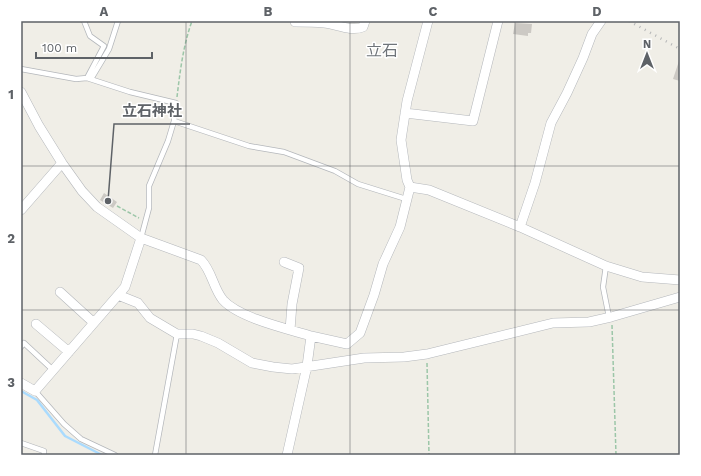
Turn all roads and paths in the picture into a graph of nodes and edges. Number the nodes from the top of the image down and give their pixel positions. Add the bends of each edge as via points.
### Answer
1 (84, 21) edge
2 (118, 21) edge
3 (192, 21) edge
4 (365, 21) edge
5 (425, 21) edge
6 (498, 21) edge
7 (601, 21) edge
8 (293, 22) edge
9 (21, 69) edge
10 (89, 78) junction
11 (21, 92) edge
12 (176, 103) junction
13 (405, 114) junction
14 (174, 121) junction
15 (62, 163) junction
16 (410, 187) junction
17 (406, 199) junction
18 (117, 206) dead end
19 (21, 210) edge
20 (145, 222) junction
21 (520, 227) junction
22 (141, 238) junction
23 (284, 262) dead end
24 (606, 266) junction
25 (680, 280) edge
26 (60, 292) dead end
27 (118, 295) junction
28 (680, 297) edge
29 (610, 317) junction
30 (94, 323) junction
31 (36, 324) dead end
32 (290, 330) junction
33 (177, 334) junction
34 (311, 336) junction
35 (21, 347) edge
36 (69, 352) junction
37 (427, 354) junction
38 (307, 366) junction
39 (53, 370) junction
40 (21, 383) edge
41 (35, 391) junction
42 (21, 443) edge
43 (44, 455) edge
44 (115, 455) edge
45 (155, 455) edge
46 (288, 455) edge
47 (429, 455) edge
48 (616, 455) edge

1 - 10 lane via 90,36 104,46
2 - 10 lane via 109,49
3 - 12 path via 181,62
4 - 8 street via 364,27 359,29 325,23
5 - 13 street
6 - 13 street via 474,121
7 - 21 street via 592,34 567,94 551,123
9 - 10 lane via 76,79
10 - 12 lane via 130,92
11 - 15 street
12 - 14 lane
13 - 16 street via 401,140
14 - 17 lane via 249,146 284,152 335,171 358,184
14 - 20 lane via 149,186 149,208
15 - 19 street
15 - 22 street via 82,192 97,207
16 - 17 street
16 - 21 street via 429,190
17 - 34 street via 400,227 383,264 360,333 347,344
18 - 20 path
20 - 22 lane
21 - 24 street
22 - 27 street via 125,287
22 - 32 street via 201,260 207,266 216,290 224,301 236,310
23 - 32 street via 299,268
24 - 25 street via 642,276
24 - 29 lane via 603,287
26 - 30 street
27 - 30 street
27 - 33 street via 138,303 150,318
28 - 29 street
29 - 37 street via 589,322 553,323
29 - 48 path
30 - 36 street
31 - 36 street
32 - 34 street
33 - 38 street via 201,336 252,363 292,369
33 - 45 lane
34 - 38 street
35 - 39 lane via 24,343
36 - 39 street
37 - 38 street via 364,358
37 - 47 path
38 - 46 street
39 - 41 street
40 - 41 street
41 - 44 lane via 80,439
42 - 43 lane via 44,451

